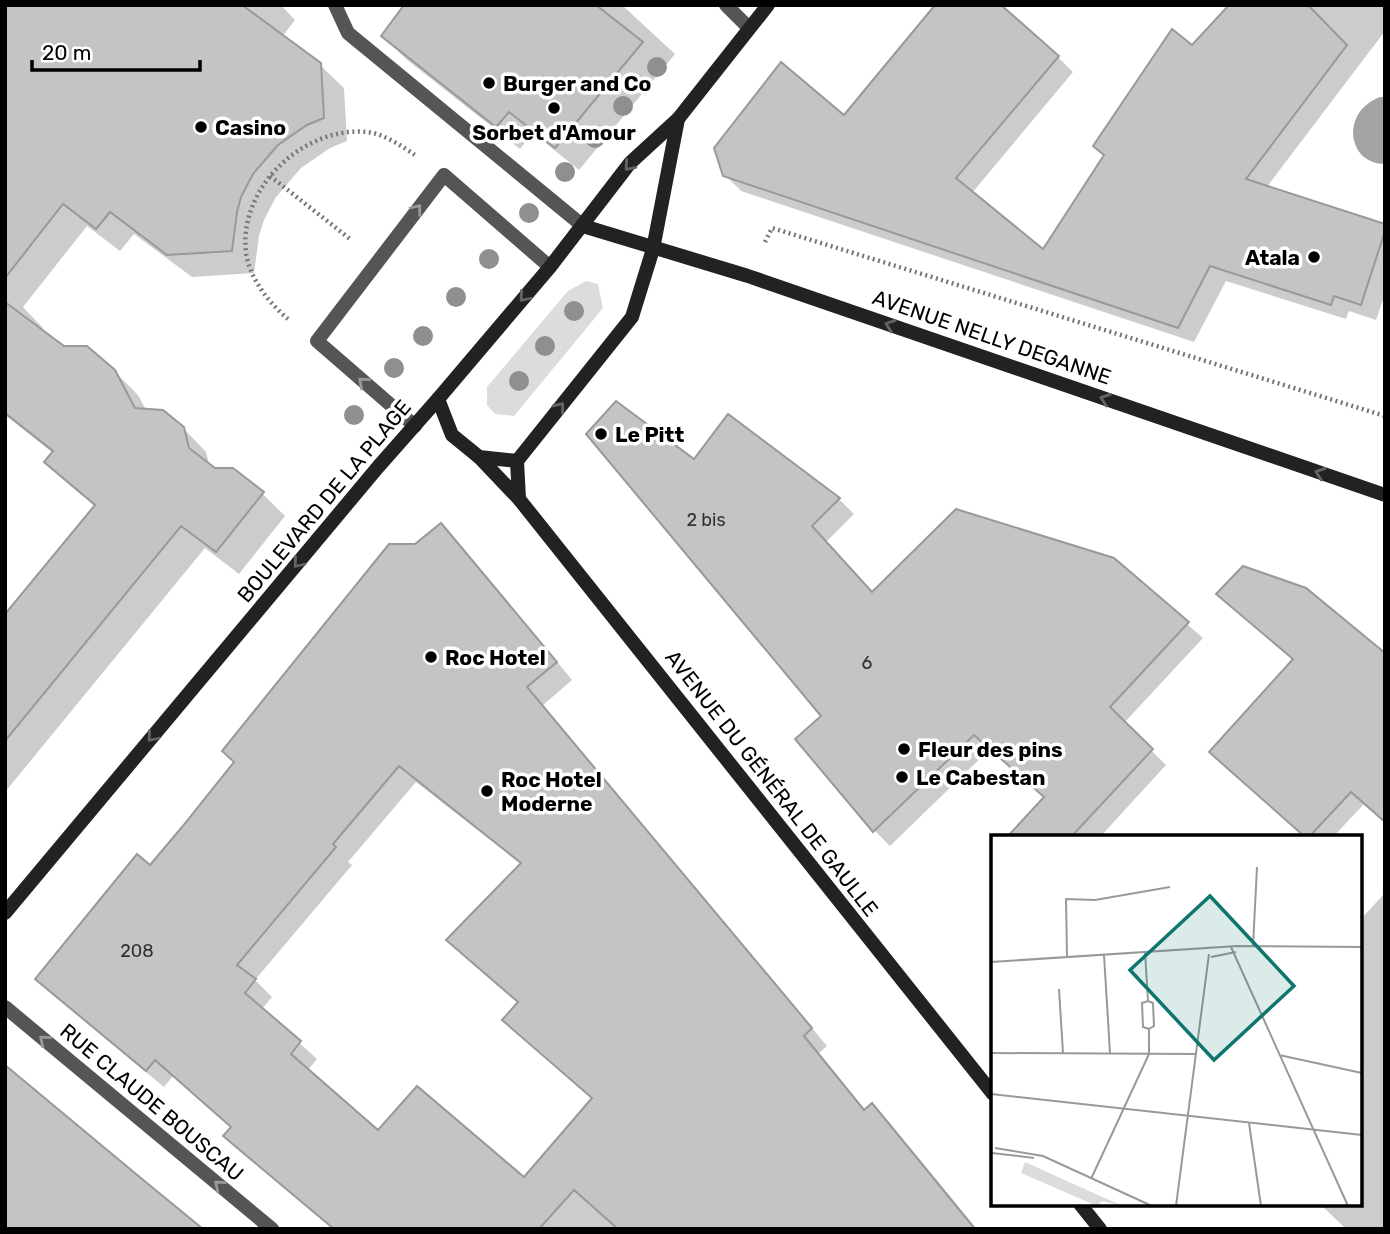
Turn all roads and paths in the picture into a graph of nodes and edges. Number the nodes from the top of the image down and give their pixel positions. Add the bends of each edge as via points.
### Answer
1 (335, 5) edge
2 (726, 5) edge
3 (768, 5) edge
4 (749, 28) junction
5 (678, 119) junction
6 (444, 175) junction
7 (270, 176) junction
8 (583, 226) junction
9 (653, 248) junction
10 (378, 261) junction
11 (550, 267) junction
12 (748, 276) junction
13 (317, 341) junction
14 (439, 400) junction
15 (1385, 416) edge
16 (415, 426) junction
17 (479, 457) junction
18 (517, 461) junction
19 (1385, 495) edge
20 (519, 499) junction
21 (5, 913) edge
22 (5, 1007) edge
23 (991, 1091) edge
24 (1082, 1206) edge
25 (272, 1229) edge
26 (1100, 1229) edge

1 - 8 street via 348,33
2 - 4 street
3 - 4 main road, BOULEVARD DE LA PLAGE
4 - 5 main road, BOULEVARD DE LA PLAGE
5 -> 8 main road, BOULEVARD DE LA PLAGE via 630,163
5 - 9 main road, BOULEVARD DE LA PLAGE
6 - 7 path via 369,131 334,133 297,150
10 -> 6 street
6 - 11 street
7 - 10 path
7 - 13 path via 249,213 246,253 259,287 277,310
8 - 9 main road, AVENUE NELLY DEGANNE
8 - 11 main road, BOULEVARD DE LA PLAGE
9 - 12 main road, AVENUE NELLY DEGANNE
18 -> 9 main road, BOULEVARD DE LA PLAGE via 632,317
10 - 13 street
11 -> 14 main road, BOULEVARD DE LA PLAGE
12 - 15 path via 772,228
19 -> 12 main road, AVENUE NELLY DEGANNE
16 -> 13 street
14 - 16 main road, BOULEVARD DE LA PLAGE
14 - 17 main road, AVENUE DU GÉNÉRAL DE GAULLE via 452,435
16 -> 21 main road, BOULEVARD DE LA PLAGE
17 - 18 main road
17 - 20 main road, AVENUE DU GÉNÉRAL DE GAULLE
18 - 20 main road
20 - 23 main road, AVENUE DU GÉNÉRAL DE GAULLE
25 -> 22 street, RUE CLAUDE BOUSCAU
24 - 26 main road

